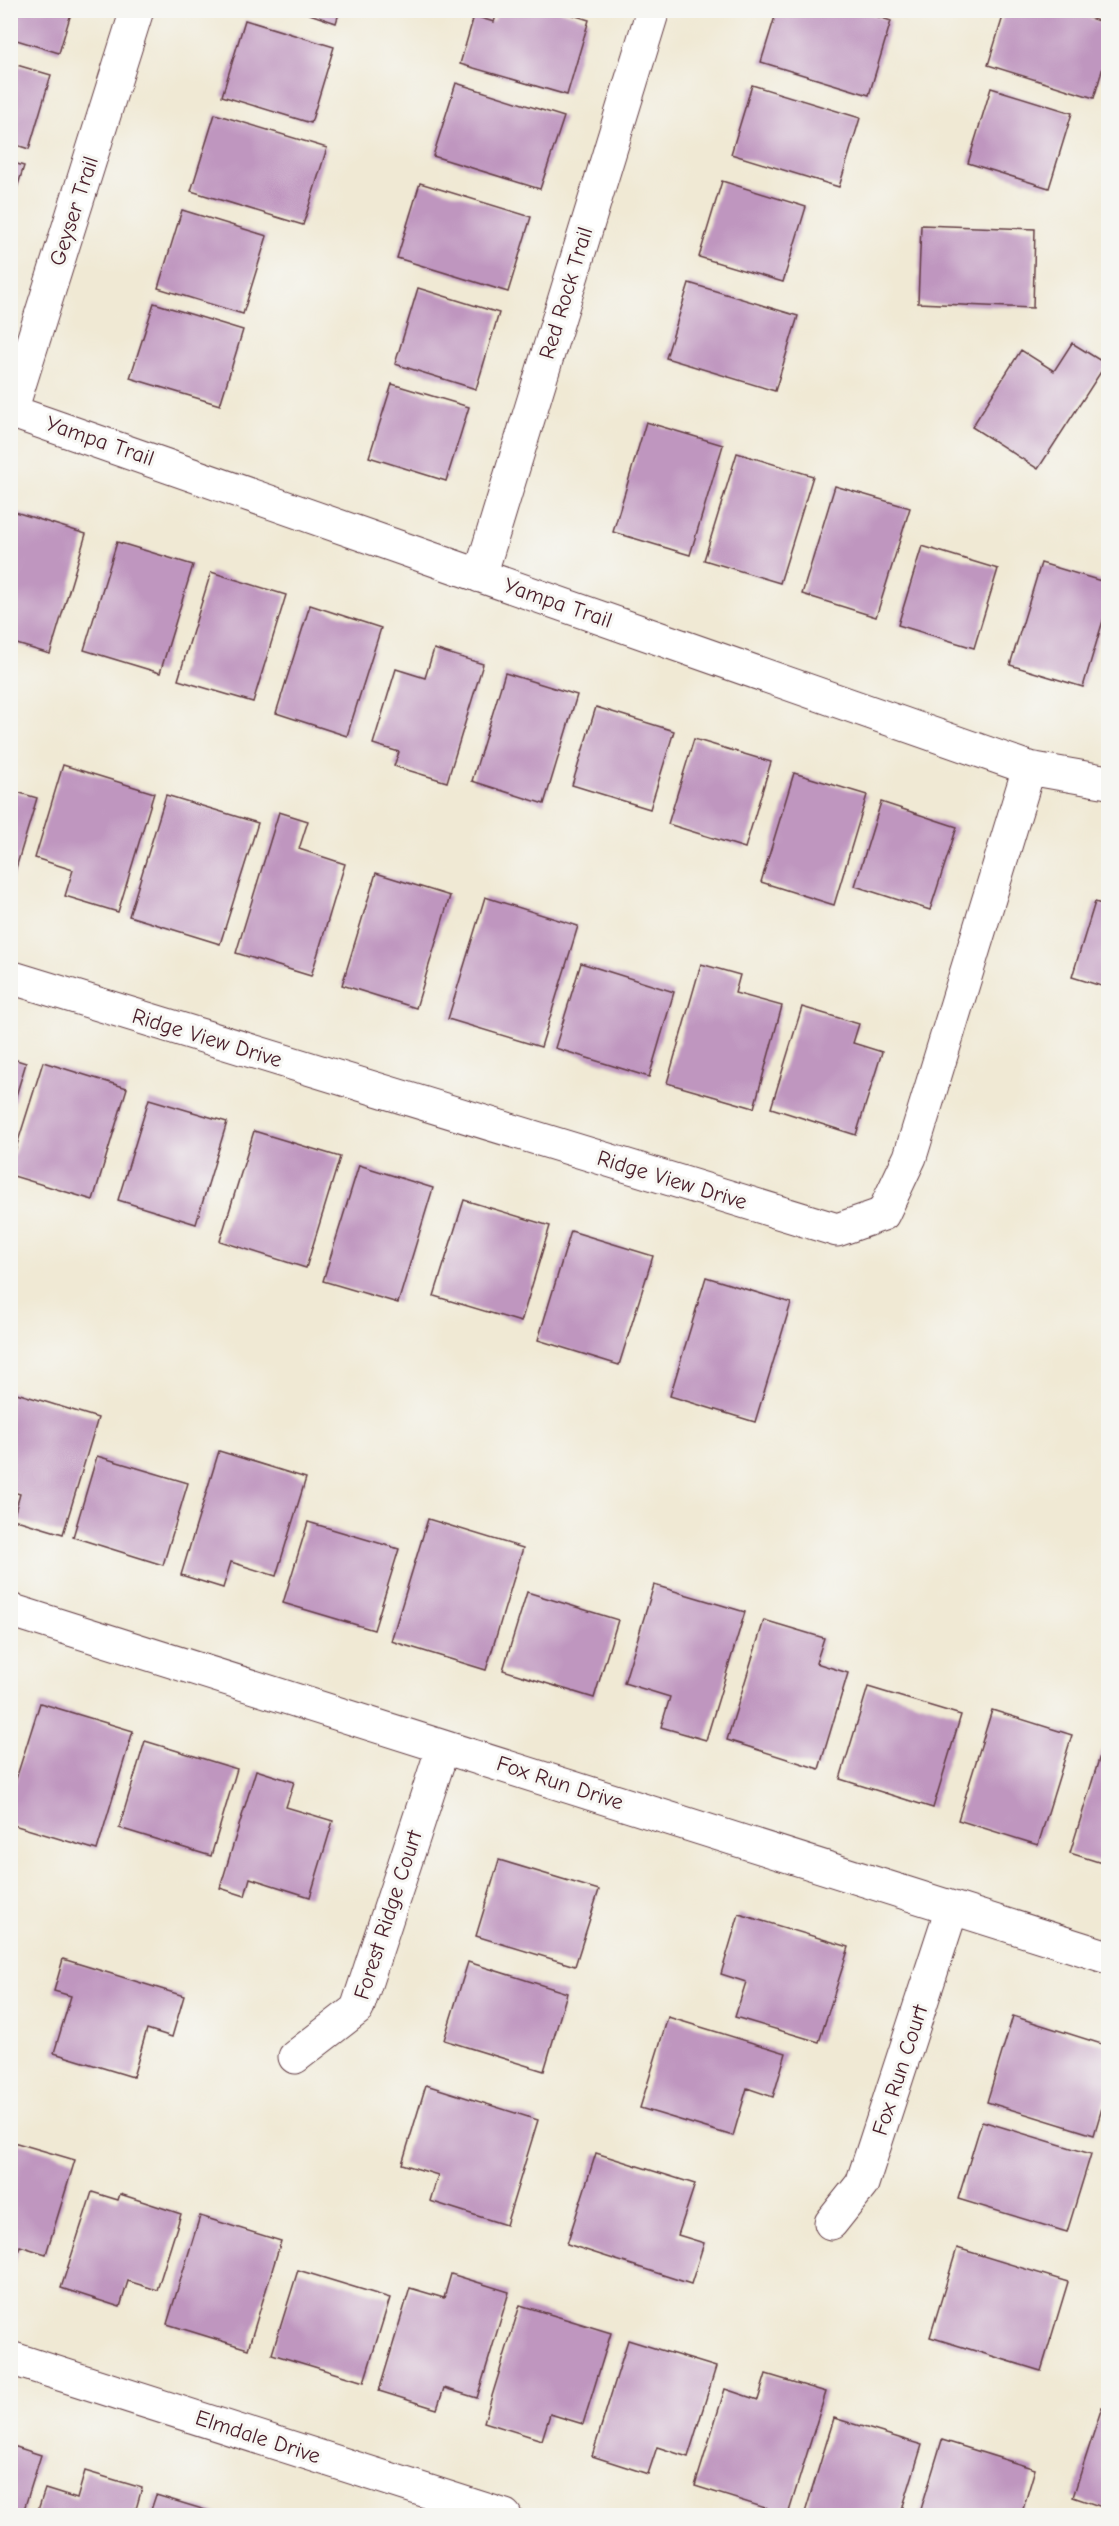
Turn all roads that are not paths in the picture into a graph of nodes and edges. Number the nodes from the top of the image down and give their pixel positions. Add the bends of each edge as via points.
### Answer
1 (137, 10) edge
2 (653, 10) edge
3 (10, 411) edge
4 (480, 576) junction
5 (1029, 768) junction
6 (1108, 782) edge
7 (10, 977) edge
8 (10, 1610) edge
9 (443, 1747) junction
10 (952, 1908) junction
11 (1108, 1957) edge
12 (295, 2057) dead end
13 (831, 2223) dead end
14 (10, 2358) edge
15 (505, 2516) edge

1 - 3 street, Geyser Trail
2 - 4 street, Red Rock Trail
3 - 4 street, Yampa Trail
4 - 5 street, Yampa Trail
5 - 6 street, Yampa Trail
5 - 7 street, Ridge View Drive via 910,1157 883,1215 837,1230
8 - 9 street, Fox Run Drive
9 - 10 street, Fox Run Drive
9 - 12 street, Forest Ridge Court via 357,2009
10 - 11 street, Fox Run Drive
10 - 13 street, Fox Run Court via 862,2184
14 - 15 street, Elmdale Drive

